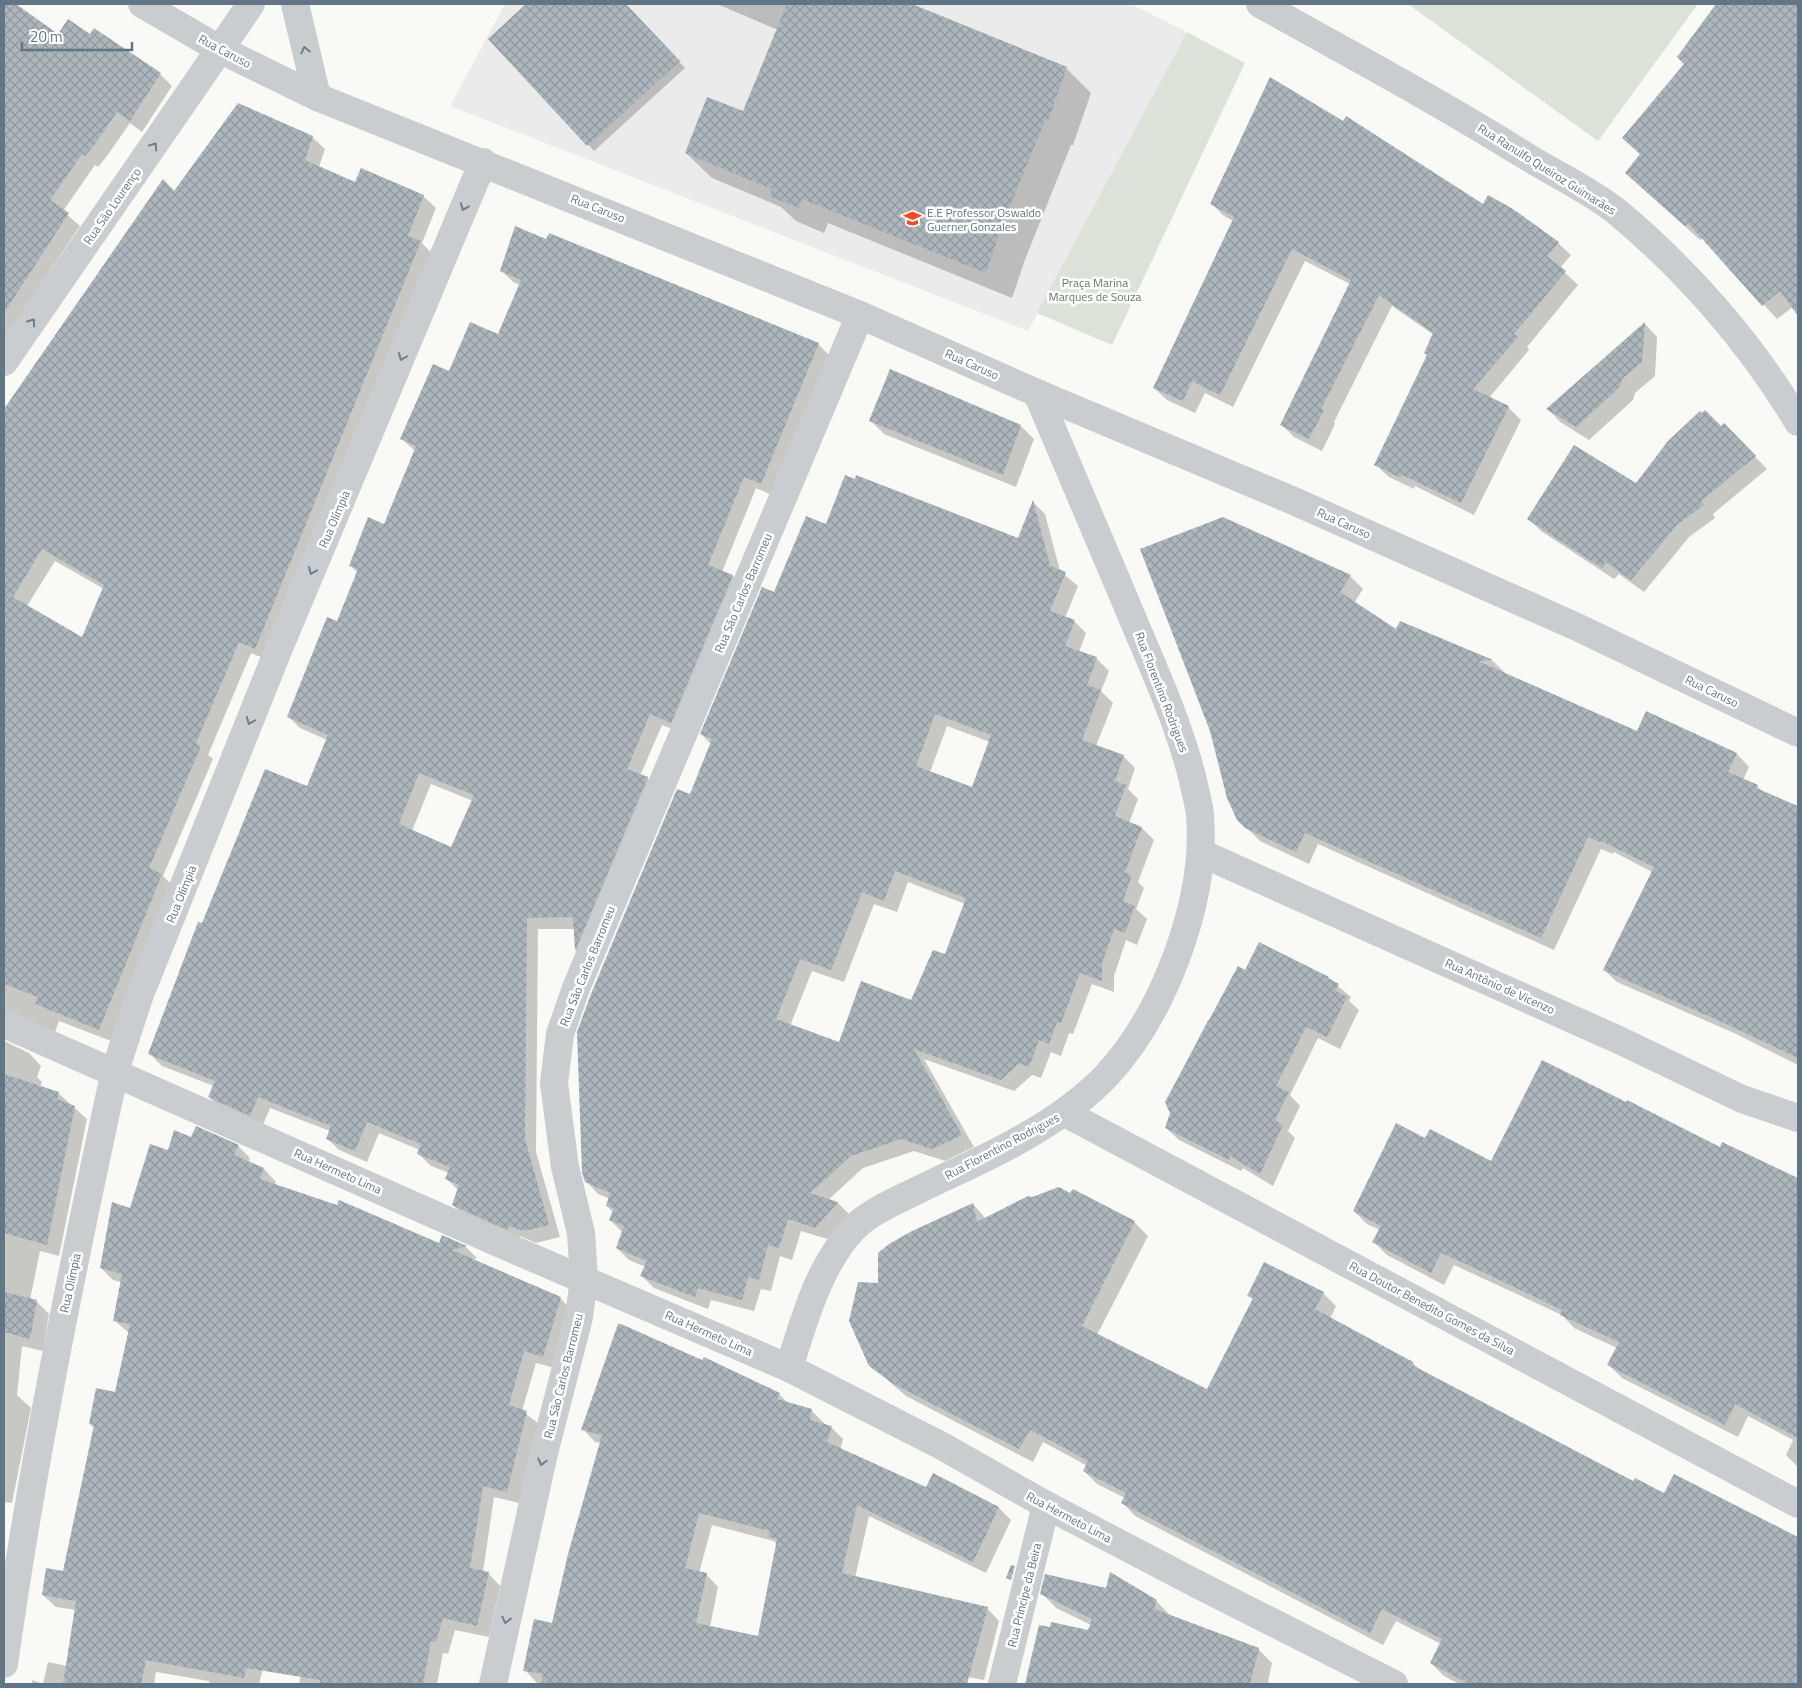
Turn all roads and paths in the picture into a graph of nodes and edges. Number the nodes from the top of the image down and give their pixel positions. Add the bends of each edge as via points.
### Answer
1 (142, 4) edge
2 (251, 4) edge
3 (295, 4) edge
4 (1260, 4) edge
5 (221, 50) junction
6 (316, 96) junction
7 (483, 162) junction
8 (860, 315) junction
9 (4, 362) edge
10 (1036, 392) junction
11 (1798, 422) edge
12 (1798, 733) edge
13 (1201, 853) junction
14 (4, 1024) edge
15 (115, 1071) junction
16 (1065, 1113) junction
17 (1798, 1118) edge
18 (584, 1278) junction
19 (789, 1368) junction
20 (1798, 1504) edge
21 (1046, 1505) junction
22 (4, 1664) edge
23 (493, 1684) edge
24 (1002, 1684) edge
25 (1394, 1684) edge

1 - 5 street, Rua Caruso
2 - 5 street, Rua São Lourenço
6 -> 3 street
4 - 11 street, Rua Ranulfo Queiroz Guimarães via 1490,133 1614,210 1664,254 1715,309 1779,390
5 - 6 street, Rua Caruso
9 -> 5 street, Rua São Lourenço
6 - 7 street, Rua Caruso
7 - 8 street, Rua Caruso
7 -> 15 street, Rua Olímpia via 279,648 140,997
8 - 10 street, Rua Caruso
8 - 18 street, Rua São Carlos Barromeu via 580,979 560,1034 554,1083 558,1129 581,1233
10 - 12 street, Rua Caruso via 1296,502 1568,623
10 - 13 street, Rua Florentino Rodrigues via 1157,674 1185,749 1200,813
13 - 16 street, Rua Florentino Rodrigues via 1196,890 1183,938 1164,987 1143,1026 1108,1073
13 - 17 street, Rua Antônio de Vicenzo via 1621,1041 1742,1099
14 - 15 street, Rua Hermeto Lima
15 - 18 street, Rua Hermeto Lima
15 - 22 street, Rua Olímpia via 21,1540
16 - 19 street, Rua Florentino Rodrigues via 1012,1144 890,1204 855,1227 829,1263
16 - 20 street, Rua Doutor Benedito Gomes da Silva
18 - 19 street, Rua Hermeto Lima
18 -> 23 street, Rua São Carlos Barromeu via 579,1317 538,1481
19 - 21 street, Rua Hermeto Lima via 942,1446
21 - 24 street, Rua Principe da Beira
21 - 25 street, Rua Hermeto Lima

